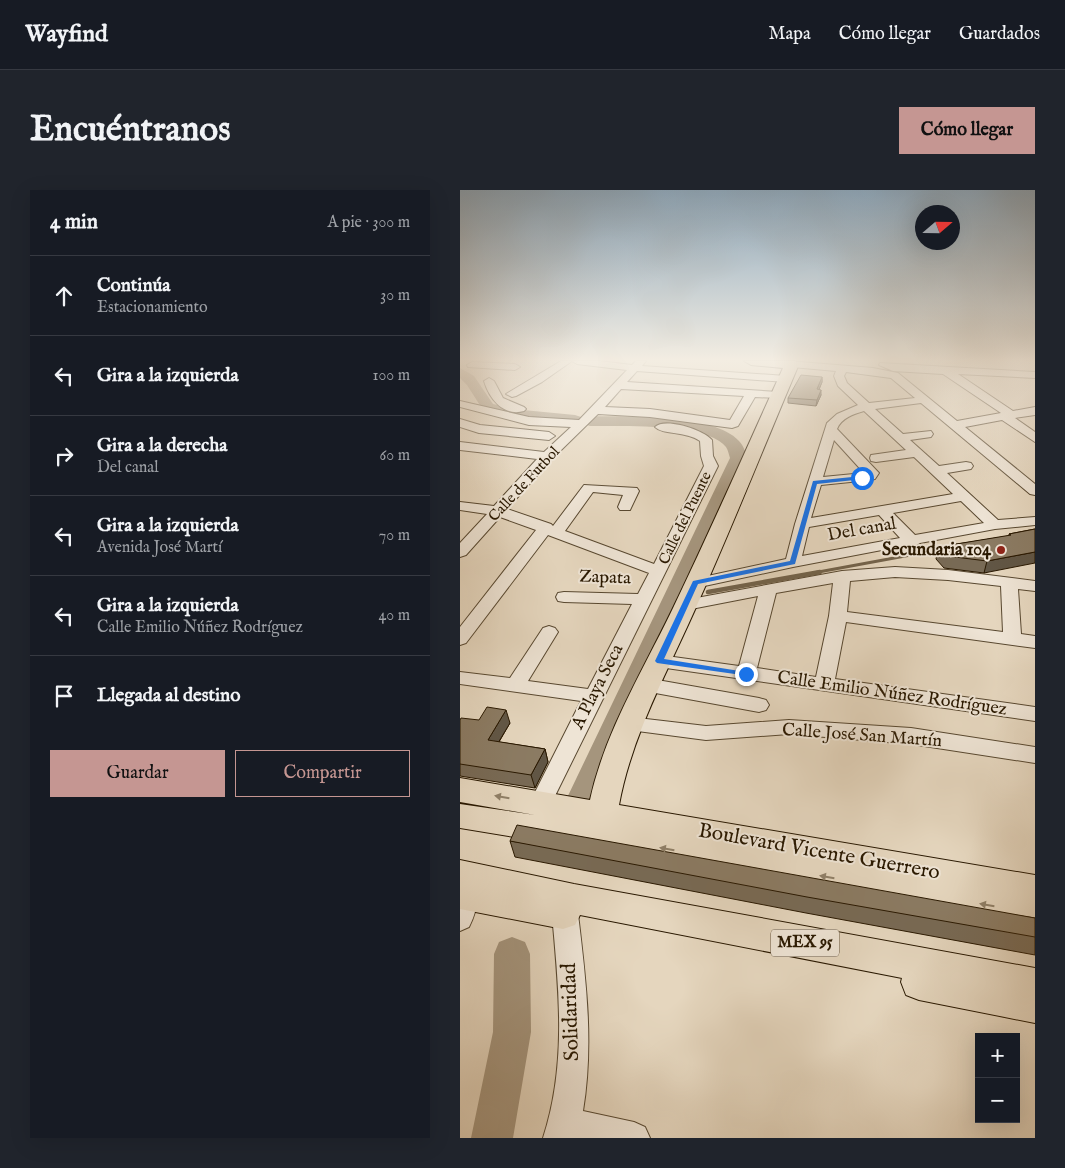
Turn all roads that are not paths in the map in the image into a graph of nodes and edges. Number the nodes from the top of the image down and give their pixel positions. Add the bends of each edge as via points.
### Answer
1 (462, 405) edge
2 (505, 405) edge
3 (599, 405) edge
4 (744, 405) edge
5 (773, 405) edge
6 (881, 405) edge
7 (921, 405) edge
8 (931, 405) edge
9 (992, 405) edge
10 (867, 407) junction
11 (1035, 411) edge
12 (589, 416) junction
13 (1008, 416) junction
14 (460, 423) edge
15 (955, 425) junction
16 (661, 427) dead end
17 (830, 429) junction
18 (927, 434) dead end
19 (568, 437) junction
20 (900, 438) junction
21 (1035, 438) edge
22 (460, 446) edge
23 (915, 453) junction
24 (547, 456) junction
25 (876, 458) dead end
26 (966, 466) dead end
27 (935, 471) junction
28 (1009, 471) junction
29 (815, 482) junction
30 (1035, 491) edge
31 (962, 497) junction
32 (460, 506) edge
33 (625, 507) dead end
34 (498, 510) junction
35 (883, 511) junction
36 (1035, 520) edge
37 (802, 524) junction
38 (995, 526) junction
39 (552, 529) junction
40 (466, 537) edge
41 (913, 542) junction
42 (460, 552) edge
43 (793, 562) junction
44 (660, 571) junction
45 (842, 576) junction
46 (695, 582) junction
47 (1008, 582) junction
48 (1035, 586) edge
49 (768, 590) junction
50 (564, 597) dead end
51 (645, 599) junction
52 (686, 604) junction
53 (838, 616) junction
54 (549, 632) dead end
55 (460, 639) edge
56 (1012, 640) junction
57 (1035, 642) edge
58 (659, 661) junction
59 (746, 674) junction
60 (460, 678) edge
61 (646, 685) junction
62 (824, 685) junction
63 (515, 686) junction
64 (592, 696) junction
65 (759, 705) dead end
66 (1035, 714) edge
67 (629, 724) junction
68 (1035, 755) edge
69 (460, 790) edge
70 (540, 804) junction
71 (602, 814) junction
72 (460, 816) edge
73 (1035, 890) edge
74 (461, 895) edge
75 (565, 914) junction
76 (1035, 914) edge
77 (1035, 986) edge
78 (1035, 1004) edge
79 (562, 1130) edge
80 (634, 1138) edge

1 - 12 street via 529,421
2 - 12 street via 553,415
3 - 12 street, Calle de Futbol
4 - 12 street via 732,424 650,413
5 - 46 main road
6 - 10 street
7 - 28 street via 988,461
8 - 15 street
9 - 13 street
10 - 17 street via 839,418
10 - 20 street
11 - 13 street
12 - 19 street, Calle de Futbol
13 - 15 street
13 - 21 street
14 - 19 street via 479,429
15 - 28 street
16 - 44 street, Calle del Puente via 701,436 706,440 711,466
17 - 29 street
17 - 29 street via 872,473 862,478
18 - 20 street
19 - 24 street, Calle de Futbol
20 - 23 street
22 - 24 street
23 - 25 street
23 - 27 street
24 - 34 street, Calle de Futbol
26 - 27 street
27 - 31 street
28 - 30 street
29 - 37 street
31 - 35 street
31 - 38 street
32 - 34 street
33 - 39 street via 632,492 588,488
34 - 39 street
34 - 40 street, Calle de Futbol
35 - 37 street
35 - 41 street
36 - 38 street, Del canal
37 - 43 street
38 - 41 street, Del canal
39 - 44 street
39 - 55 street
40 - 42 street, Calle de Futbol
41 - 43 street, Del canal
43 - 46 street, Del canal
44 - 51 street, A Playa Seca
45 - 47 street via 895,572
45 - 49 street
45 - 53 street
46 - 52 main road
47 - 48 street
47 - 56 street
49 - 52 street
49 - 59 street
50 - 51 street, Zapata
51 - 64 street, A Playa Seca
52 - 58 main road
53 - 56 street
53 - 62 street
54 - 63 street
56 - 57 street
58 - 59 street, Calle Emilio Núñez Rodríguez
58 - 61 main road
59 - 62 street, Calle Emilio Núñez Rodríguez
60 - 63 street
61 - 65 street
61 - 67 main road
62 - 66 street, Calle Emilio Núñez Rodríguez
63 - 64 street
64 - 70 street, A Playa Seca
67 - 68 street, Calle José San Martín via 706,733 789,727 911,736
67 - 71 main road via 610,774
70 -> 69 main road, Boulevard Vicente Guerrero
70 - 71 main road, Boulevard Vicente Guerrero
71 - 73 main road, Boulevard Vicente Guerrero
76 -> 72 main road
74 - 75 main road
74 - 77 main road, MEX 95 via 584,900
75 - 78 main road
75 - 79 street, Solidaridad via 576,1051
79 - 80 street

